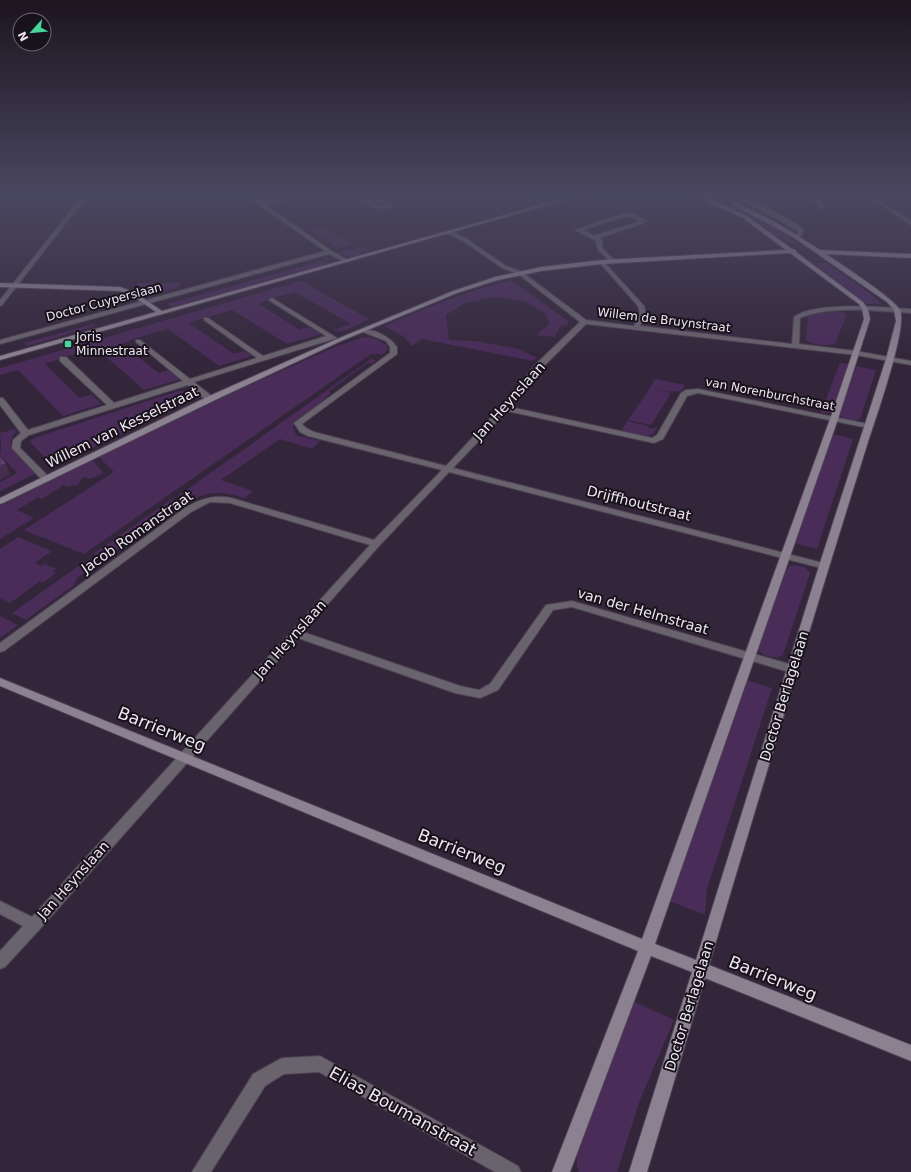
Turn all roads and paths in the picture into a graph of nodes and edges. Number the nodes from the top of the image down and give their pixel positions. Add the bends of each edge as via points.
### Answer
1 (42, 251) edge
2 (383, 251) edge
3 (480, 251) edge
4 (602, 251) edge
5 (792, 251) edge
6 (814, 251) edge
7 (330, 252) joint
8 (795, 253) junction
9 (818, 254) junction
10 (806, 255) dead end
11 (911, 256) edge
12 (347, 261) junction
13 (602, 262) junction
14 (613, 262) junction
15 (520, 273) junction
16 (0, 285) edge
17 (15, 286) junction
18 (272, 300) dead end
19 (146, 302) junction
20 (0, 304) edge
21 (865, 309) junction
22 (897, 310) junction
23 (911, 310) edge
24 (161, 313) junction
25 (206, 319) dead end
26 (584, 322) junction
27 (636, 328) junction
28 (365, 331) junction
29 (331, 337) junction
30 (339, 340) junction
31 (138, 341) dead end
32 (0, 342) edge
33 (795, 346) junction
34 (856, 353) junction
35 (0, 358) edge
36 (63, 358) dead end
37 (261, 358) junction
38 (890, 359) junction
39 (911, 363) edge
40 (190, 382) junction
41 (210, 399) junction
42 (0, 400) edge
43 (113, 406) junction
44 (505, 408) junction
45 (834, 419) junction
46 (868, 426) junction
47 (26, 433) junction
48 (447, 469) junction
49 (46, 479) junction
50 (0, 501) edge
51 (376, 544) junction
52 (786, 556) junction
53 (824, 566) junction
54 (296, 633) junction
55 (0, 648) edge
56 (749, 657) junction
57 (792, 669) junction
58 (0, 682) edge
59 (182, 758) junction
60 (0, 907) edge
61 (34, 925) junction
62 (646, 947) junction
63 (0, 962) edge
64 (700, 969) junction
65 (911, 1053) edge
66 (201, 1172) edge
67 (512, 1172) edge
68 (561, 1172) edge
69 (638, 1172) edge

1 - 17 street
2 - 12 street, Doctor Cuyperslaan
3 - 15 street, Willem de Bruynstraat via 504,267
4 - 14 street
5 - 8 street
6 - 9 street
7 - 12 street
7 - 19 street, Doctor Cuyperslaan
8 - 9 street
8 - 10 street
8 - 14 street, Willem van Kesselstraat
8 - 21 street via 839,285
9 - 11 street
9 - 22 street via 889,301
12 - 24 street, Doctor Cuyperslaan
13 - 14 street, Willem van Kesselstraat
13 - 15 street, Willem van Kesselstraat
13 - 27 street via 641,306 643,313
15 - 26 street, Willem de Bruynstraat
15 - 28 street, Willem van Kesselstraat via 455,292 385,320
16 - 17 street
17 - 19 street via 120,289
17 - 20 street
18 - 29 street
19 - 24 street
19 - 32 street, Doctor Cuyperslaan
21 - 22 street
21 - 33 street via 810,311 797,317
21 - 34 street via 867,318
22 - 23 street
22 - 38 street, Doctor Berlagelaan via 900,321
24 - 35 street, Doctor Cuyperslaan
25 - 37 street
26 - 27 street, Willem de Bruynstraat
26 - 44 street, Jan Heynslaan via 541,364
27 - 33 street, Willem de Bruynstraat
28 - 30 street, Willem van Kesselstraat
28 - 48 street, Drijffhoutstraat via 388,340 394,347 393,354 298,423 300,429
29 - 30 street
29 - 37 street, Willem van Kesselstraat
30 - 41 street, Willem van Kesselstraat
31 - 40 street, Willem van Kesselstraat
33 - 34 street, Willem de Bruynstraat
34 - 38 street, Willem de Bruynstraat
34 - 45 street
36 - 43 street, Willem van Kesselstraat
37 - 40 street, Willem van Kesselstraat
38 - 39 street, Willem de Bruynstraat
38 - 46 street, Doctor Berlagelaan
40 - 41 street, Willem van Kesselstraat
40 - 43 street, Willem van Kesselstraat
41 - 49 street, Willem van Kesselstraat
42 - 47 street
43 - 47 street, Willem van Kesselstraat
44 - 45 street, van Norenburchstraat via 654,441 660,437 684,395 689,392 706,393
44 - 48 street, Jan Heynslaan
45 - 46 street, van Norenburchstraat
45 - 52 street
46 - 53 street, Doctor Berlagelaan
47 - 49 street, Willem van Kesselstraat via 17,440 16,448
48 - 51 street, Jan Heynslaan
48 - 52 street, Drijffhoutstraat
49 - 50 street, Willem van Kesselstraat
51 - 54 street, Jan Heynslaan
51 - 55 street, Jacob Romanstraat via 232,501 209,499 188,510
52 - 53 street, Drijffhoutstraat
52 - 56 street
53 - 57 street, Doctor Berlagelaan
54 - 56 street, van der Helmstraat via 459,690 480,694 494,687 550,607 572,604
54 - 59 street, Jan Heynslaan
56 - 57 street, van der Helmstraat
56 - 62 street
57 - 64 street, Doctor Berlagelaan
58 - 59 street, Barrierweg
59 - 61 street, Jan Heynslaan
59 - 62 street, Barrierweg
60 - 61 street
61 - 63 street, Jan Heynslaan
62 - 64 street, Barrierweg
62 - 68 street
64 - 65 street, Barrierweg
64 - 69 street, Doctor Berlagelaan
66 - 67 street, Elias Boumanstraat via 259,1080 282,1066 320,1064

